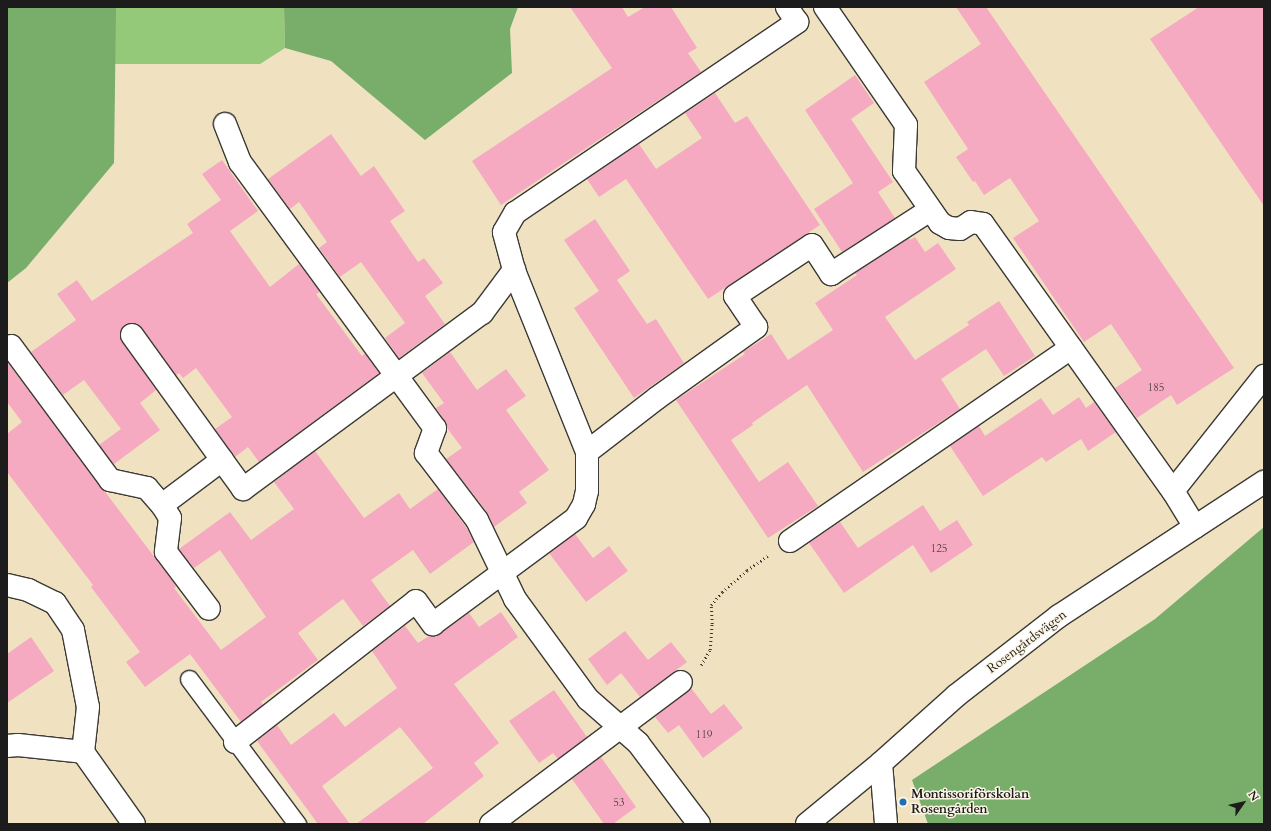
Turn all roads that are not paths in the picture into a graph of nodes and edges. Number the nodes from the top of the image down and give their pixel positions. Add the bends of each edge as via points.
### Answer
1 (787, 7) edge
2 (826, 7) edge
3 (225, 124) dead end
4 (930, 210) junction
5 (514, 270) junction
6 (132, 335) dead end
7 (11, 346) dead end
8 (1071, 348) junction
9 (397, 375) junction
10 (1264, 376) edge
11 (587, 452) junction
12 (222, 460) junction
13 (1264, 482) edge
14 (1173, 491) junction
15 (162, 505) junction
16 (1195, 527) junction
17 (790, 541) road end
18 (502, 574) junction
19 (7, 585) edge
20 (209, 609) dead end
21 (189, 679) dead end
22 (681, 682) road end
23 (619, 728) junction
24 (235, 742) junction
25 (7, 746) edge
26 (83, 752) junction
27 (881, 763) junction
28 (134, 824) edge
29 (297, 824) edge
30 (491, 824) edge
31 (699, 824) edge
32 (807, 824) edge
33 (886, 824) edge

1 - 5 street via 797,22 515,213 504,232
2 - 4 street via 906,125 904,171
3 - 9 street via 240,162
4 - 8 street via 940,223 949,228 960,229 971,222 983,224
4 - 11 street via 831,274 812,245 735,296 756,328 657,398
5 - 9 street via 482,313
5 - 11 street
6 - 12 street
7 - 15 street via 110,480 147,488
8 - 14 street
8 - 17 street
9 - 12 street via 243,489
9 - 18 street via 435,428 426,453 477,520
10 - 14 street
11 - 18 street via 586,497 576,518
12 - 15 street
13 - 16 street, Rosengårdsvägen
14 - 16 street
15 - 20 street via 170,518 166,552
16 - 27 street, Rosengårdsvägen via 1059,616 957,695
18 - 23 street via 516,599 588,699
18 - 24 street via 433,624 416,600
19 - 26 street via 28,590 55,603 73,630 88,707
21 - 24 lane
22 - 23 street
23 - 30 street
23 - 31 street via 638,743
24 - 29 lane
25 - 26 street
26 - 28 street
27 - 32 street, Rosengårdsvägen
27 - 33 street

